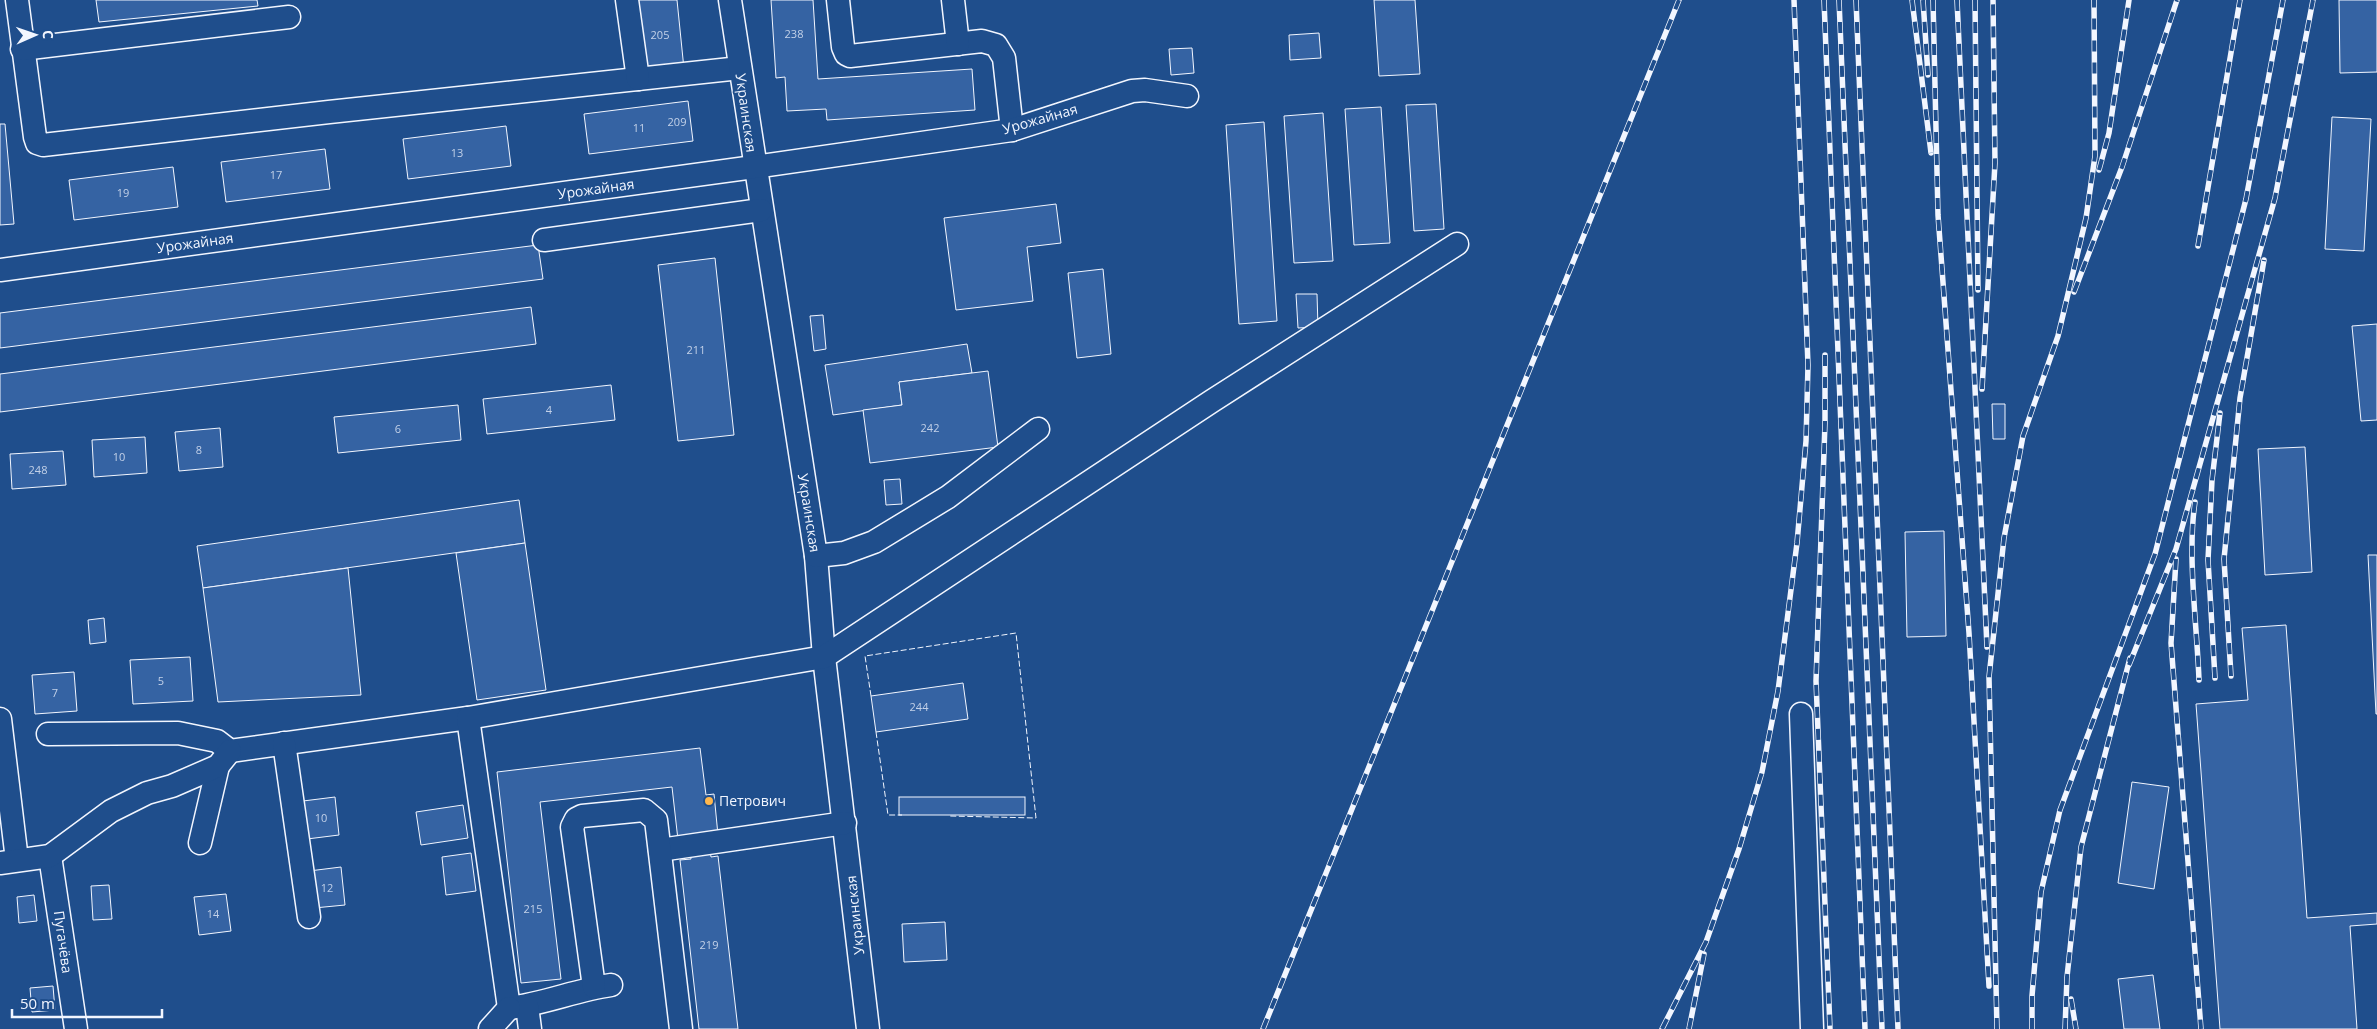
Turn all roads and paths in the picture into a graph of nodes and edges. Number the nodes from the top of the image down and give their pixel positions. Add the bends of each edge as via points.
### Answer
1 (17, 0) edge
2 (627, 0) edge
3 (730, 0) edge
4 (838, 0) edge
5 (952, 0) edge
6 (289, 17) dead end
7 (958, 44) junction
8 (22, 49) junction
9 (740, 68) junction
10 (638, 79) junction
11 (1187, 96) dead end
12 (1012, 130) junction
13 (754, 167) junction
14 (761, 210) junction
15 (544, 240) dead end
16 (1457, 244) dead end
17 (0, 270) edge
18 (1038, 429) dead end
19 (816, 556) junction
20 (824, 657) junction
21 (1801, 714) dead end
22 (468, 718) junction
23 (0, 719) edge
24 (48, 734) dead end
25 (284, 743) junction
26 (224, 759) junction
27 (845, 823) junction
28 (200, 843) dead end
29 (660, 850) junction
30 (50, 856) junction
31 (9, 862) edge
32 (308, 917) dead end
33 (518, 1007) junction
34 (76, 1029) edge
35 (490, 1029) edge
36 (530, 1029) edge
37 (681, 1029) edge
38 (868, 1029) edge
39 (1812, 1029) edge

1 - 8 street
2 - 10 street
3 - 9 street, Украинская
4 - 7 street via 843,47 850,56
5 - 7 street
6 - 8 street
7 - 12 street via 990,42 1001,51
8 - 10 street via 35,137 43,146
9 - 10 street
9 - 13 street, Украинская
11 - 12 street, Урожайная via 1132,91
12 - 13 street, Урожайная
13 - 14 street, Украинская
13 - 17 street, Урожайная
14 - 15 street
14 - 19 street, Украинская
16 - 20 street
18 - 19 street via 948,497 874,542 844,553
19 - 20 street, Украинская
20 - 22 street
20 - 27 street, Украинская
21 - 39 street
22 - 25 street
22 - 33 street
23 - 31 street
24 - 26 street via 178,733 217,741
25 - 26 street
25 - 32 street
26 - 28 street
26 - 30 street via 111,811
27 - 29 street
27 - 38 street, Украинская
29 - 33 street via 656,820 644,810 576,819 572,827 602,986
29 - 37 street
30 - 31 street
30 - 34 street, Пугачёва
33 - 35 street
33 - 36 street

